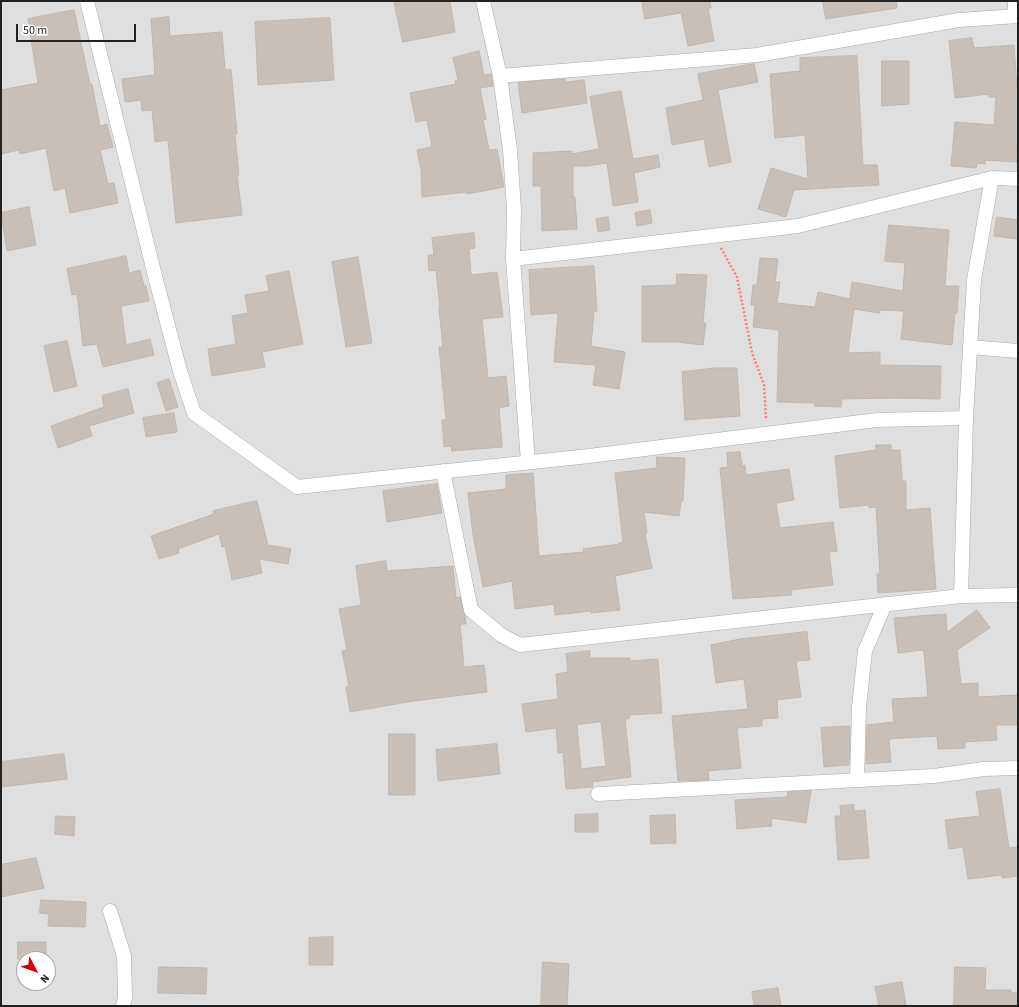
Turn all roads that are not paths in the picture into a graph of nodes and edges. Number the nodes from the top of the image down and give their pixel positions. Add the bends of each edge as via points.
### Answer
1 (87, 1) edge
2 (483, 1) edge
3 (1015, 1) edge
4 (1016, 16) edge
5 (500, 76) junction
6 (992, 178) junction
7 (1018, 180) edge
8 (513, 259) junction
9 (970, 347) junction
10 (1018, 351) edge
11 (966, 418) junction
12 (528, 462) junction
13 (443, 471) junction
14 (1018, 595) edge
15 (960, 596) junction
16 (885, 604) junction
17 (1018, 768) edge
18 (857, 780) junction
19 (598, 794) dead end
20 (110, 910) dead end
21 (123, 1006) edge

1 - 13 street via 155,276 194,413 296,487
2 - 5 street
3 - 4 street
4 - 5 street via 959,20 757,55
5 - 8 street via 510,150 514,209
6 - 7 street
6 - 8 street via 798,226
6 - 9 street via 974,280
8 - 12 street
9 - 10 street
9 - 11 street
11 - 12 street via 877,420
11 - 15 street
12 - 13 street
13 - 16 street via 471,610 501,635 520,645
14 - 15 street
15 - 16 street
16 - 18 street via 865,652 859,707
17 - 18 street
18 - 19 street
20 - 21 street via 124,956

